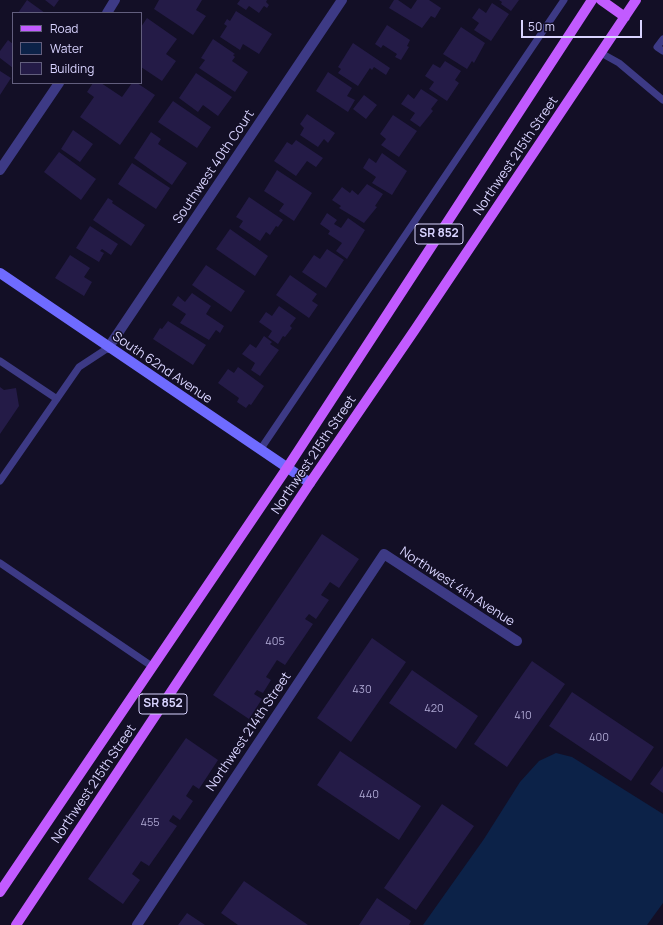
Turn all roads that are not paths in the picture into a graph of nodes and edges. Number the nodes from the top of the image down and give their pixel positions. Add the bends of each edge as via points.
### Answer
1 (115, 0) edge
2 (342, 0) edge
3 (564, 0) edge
4 (592, 0) edge
5 (601, 0) edge
6 (636, 0) edge
7 (108, 12) edge
8 (625, 17) junction
9 (663, 39) edge
10 (663, 51) edge
11 (601, 53) junction
12 (58, 84) edge
13 (663, 100) edge
14 (0, 170) edge
15 (0, 273) edge
16 (108, 348) junction
17 (0, 361) edge
18 (57, 399) junction
19 (260, 450) junction
20 (287, 468) junction
21 (0, 481) edge
22 (310, 483) junction
23 (384, 554) joint
24 (0, 563) edge
25 (517, 641) dead end
26 (152, 667) junction
27 (0, 892) edge
28 (16, 925) edge
29 (137, 925) edge

1 - 7 street
2 - 16 street, Southwest 40th Court
3 - 19 lane
4 - 20 main road, Northwest 215th Street / SR 852
5 - 8 main road
6 - 8 main road, Northwest 215th Street / SR 852
8 - 11 main road, Northwest 215th Street / SR 852
9 - 10 lane via 657,47
11 - 13 lane via 617,62
11 - 22 main road, Northwest 215th Street / SR 852
12 - 14 street
15 - 16 street, South 62nd Avenue
16 - 18 lane via 79,367
16 - 19 street, South 62nd Avenue
17 - 18 lane
18 - 21 lane
19 - 20 street, South 62nd Avenue
20 - 22 street, South 62nd Avenue
20 - 26 main road, Northwest 215th Street / SR 852
22 - 28 main road, Northwest 215th Street / SR 852
23 - 25 street, Northwest 4th Avenue
23 - 29 street, Northwest 214th Street
24 - 26 lane
26 - 27 main road, Northwest 215th Street / SR 852

